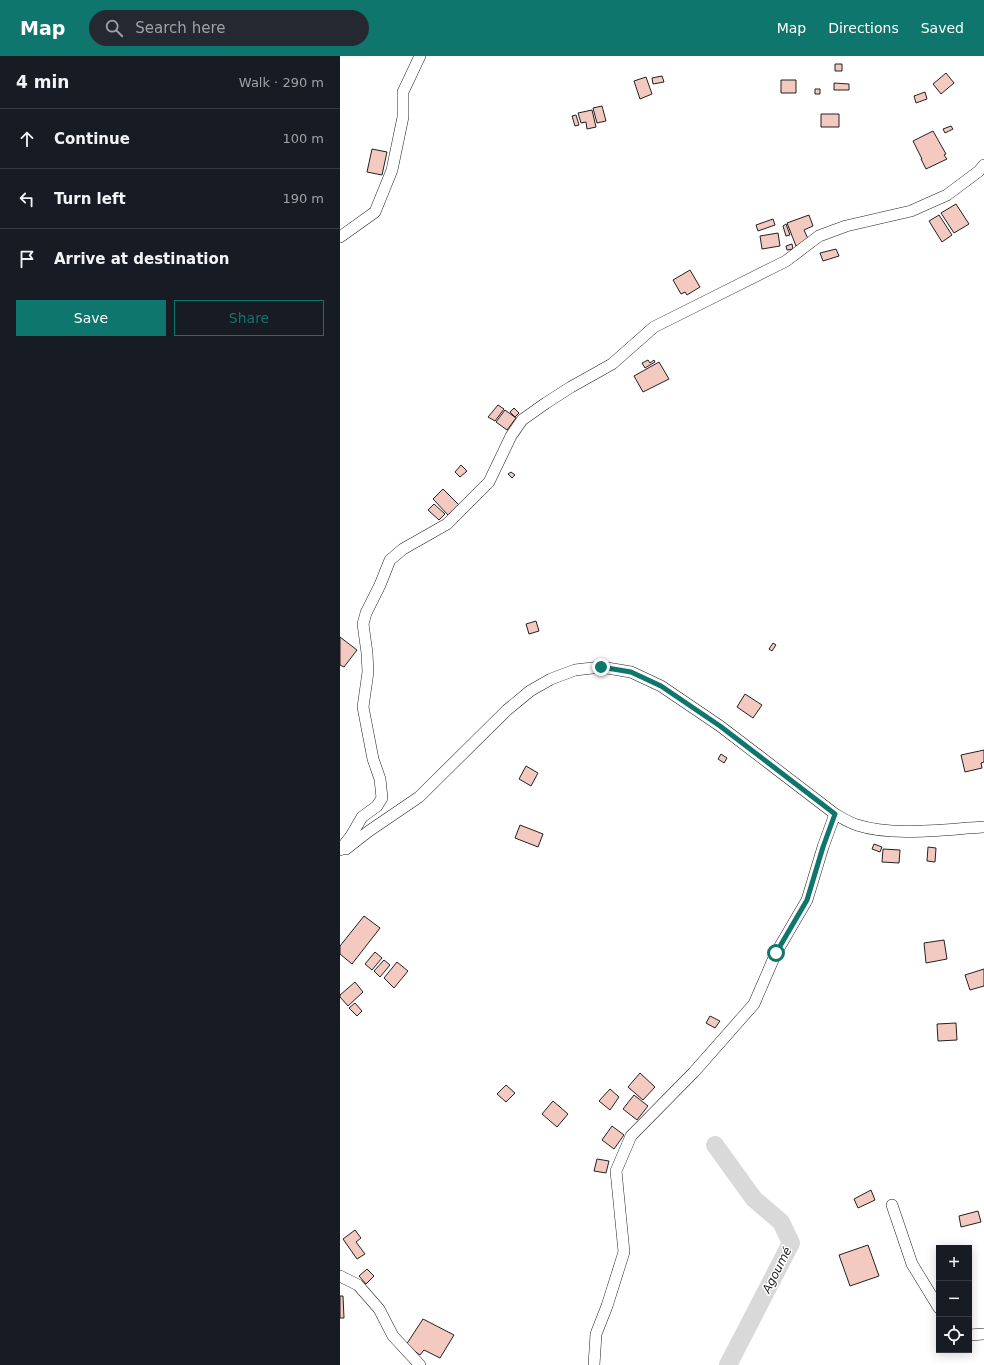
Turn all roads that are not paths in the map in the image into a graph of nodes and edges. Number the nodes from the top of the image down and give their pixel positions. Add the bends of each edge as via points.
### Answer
1 (420, 56) edge
2 (984, 165) edge
3 (340, 237) edge
4 (835, 814) junction
5 (984, 827) edge
6 (340, 850) edge
7 (340, 854) edge
8 (892, 1205) dead end
9 (340, 1276) edge
10 (936, 1303) edge
11 (984, 1334) edge
12 (972, 1336) edge
13 (420, 1365) edge
14 (594, 1365) edge

1 - 3 street via 403,92 403,117 392,170 375,212
2 - 6 street via 947,195 911,211 846,226 820,236 786,261 654,327 612,364 522,420 511,436 489,482 447,524 403,549 390,560 363,624 368,672 363,707 382,798 377,806 362,817
4 - 5 street via 856,825 880,830 921,831
4 - 7 street via 720,726 661,686 631,672 601,667 575,670 550,679 530,691 507,710 420,797
4 - 14 street via 807,900 776,953 754,1004 694,1072 631,1136 616,1171 624,1252 596,1334
8 - 10 street via 912,1264
9 - 13 street via 358,1285 379,1309 393,1336
11 - 12 street

